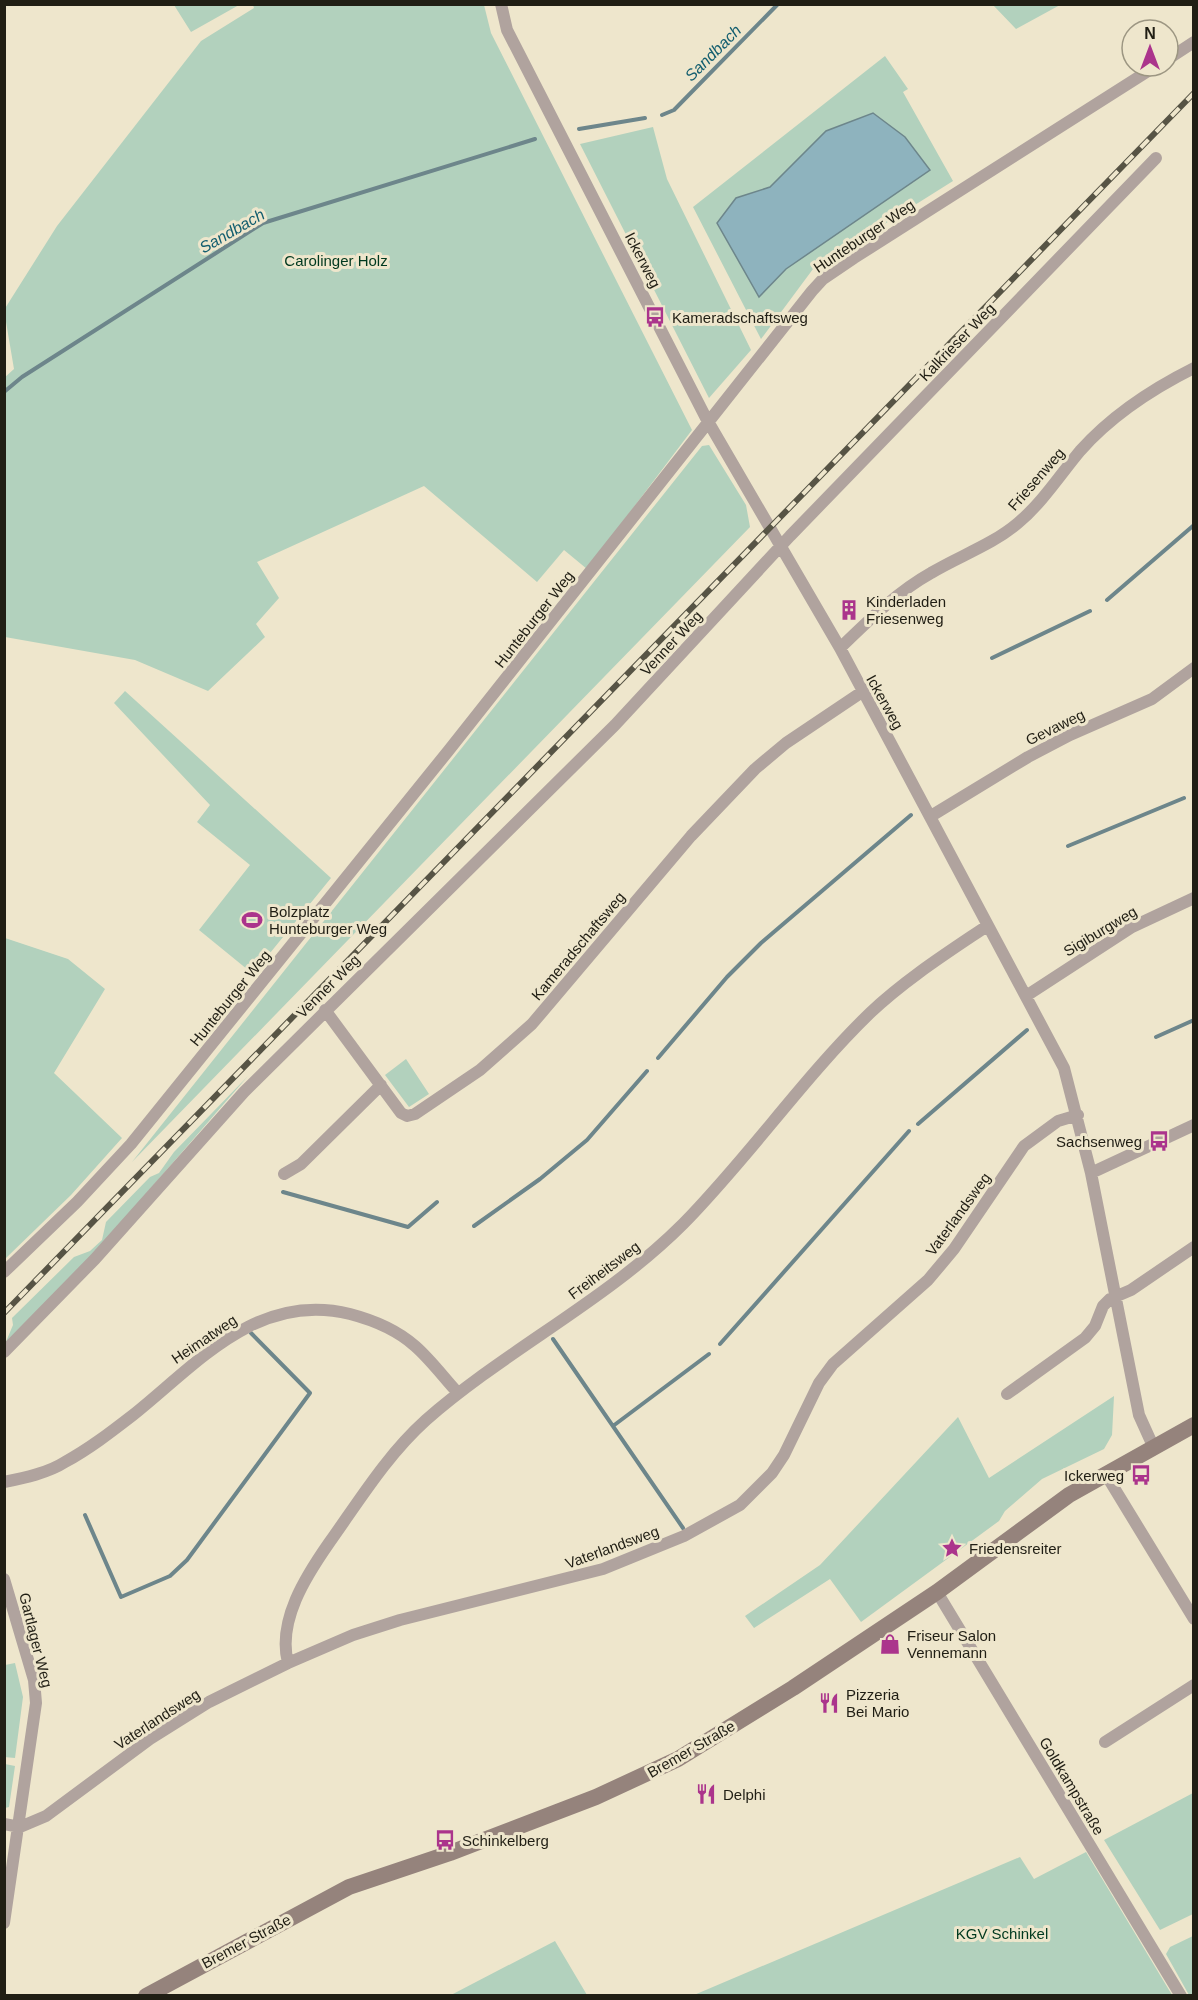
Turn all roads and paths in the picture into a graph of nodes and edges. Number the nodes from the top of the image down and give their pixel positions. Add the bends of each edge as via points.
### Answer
1 (501, 4) edge
2 (1194, 42) edge
3 (1180, 51) edge
4 (1137, 78) edge
5 (1156, 158) dead end
6 (1194, 368) edge
7 (708, 422) junction
8 (781, 546) junction
9 (840, 648) junction
10 (1194, 668) edge
11 (862, 692) junction
12 (931, 816) junction
13 (1194, 898) edge
14 (987, 926) junction
15 (1026, 996) junction
16 (325, 1010) junction
17 (381, 1085) junction
18 (1078, 1115) junction
19 (1194, 1125) edge
20 (1092, 1173) junction
21 (284, 1174) dead end
22 (1194, 1247) edge
23 (4, 1272) edge
24 (1117, 1295) junction
25 (4, 1352) edge
26 (458, 1394) junction
27 (1007, 1394) dead end
28 (1194, 1425) edge
29 (1153, 1446) junction
30 (1105, 1473) junction
31 (4, 1482) edge
32 (4, 1579) edge
33 (937, 1592) junction
34 (1194, 1619) edge
35 (288, 1663) junction
36 (1194, 1684) edge
37 (1105, 1742) dead end
38 (4, 1824) edge
39 (20, 1827) junction
40 (4, 1923) edge
41 (146, 1995) edge
42 (1181, 1995) edge

1 - 7 street, Ickerweg via 507,30
2 - 3 street
4 - 7 street, Hunteburger Weg via 823,279
5 - 8 street, Kalkrieser Weg
6 - 9 street, Friesenweg via 1140,399 1110,422 1018,523 894,598
7 - 8 street, Ickerweg
7 - 23 street, Hunteburger Weg via 131,1144
8 - 9 street, Ickerweg
8 - 16 street, Venner Weg via 607,733
9 - 11 street, Ickerweg
10 - 12 street, Gevaweg via 1152,699 1028,757
11 - 12 street, Ickerweg
11 - 17 street, Kameradschaftsweg via 786,743 725,799 532,1024 480,1070 407,1116
12 - 14 street, Ickerweg
13 - 15 street, Sigiburgweg via 1132,927
14 - 15 street, Ickerweg
14 - 26 street, Freiheitsweg via 932,961 870,1013 683,1224 648,1256
15 - 18 street, Ickerweg via 1064,1068
16 - 17 street, Kameradschaftsweg
16 - 25 street, Venner Weg
17 - 21 street via 301,1164
18 - 20 street, Ickerweg
18 - 35 street, Vaterlandsweg via 1058,1121 1024,1146 967,1232 934,1272 833,1364 819,1383 778,1464 758,1490 740,1505 684,1536 603,1569 400,1620
19 - 20 street
20 - 24 street, Ickerweg
22 - 24 street via 1131,1290
24 - 27 street via 1102,1306 1095,1326 1085,1338
24 - 29 street, Ickerweg via 1139,1415
26 - 31 street, Heimatweg via 416,1347 370,1319 317,1310 290,1313 232,1334 183,1370 134,1415 63,1464
26 - 35 street, Freiheitsweg via 400,1447 310,1570 299,1591 286,1641
28 - 29 main road, Bremer Straße
29 - 30 main road, Bremer Straße
30 - 33 main road, Bremer Straße via 1060,1501
30 - 34 street
32 - 39 street, Gartlager Weg via 34,1680 36,1703
33 - 41 main road, Bremer Straße via 678,1759 596,1797 349,1887
33 - 42 street, Goldkampstraße
35 - 39 street, Vaterlandsweg via 209,1702 150,1739 46,1816
36 - 37 street
38 - 39 street
39 - 40 street, Gartlager Weg

